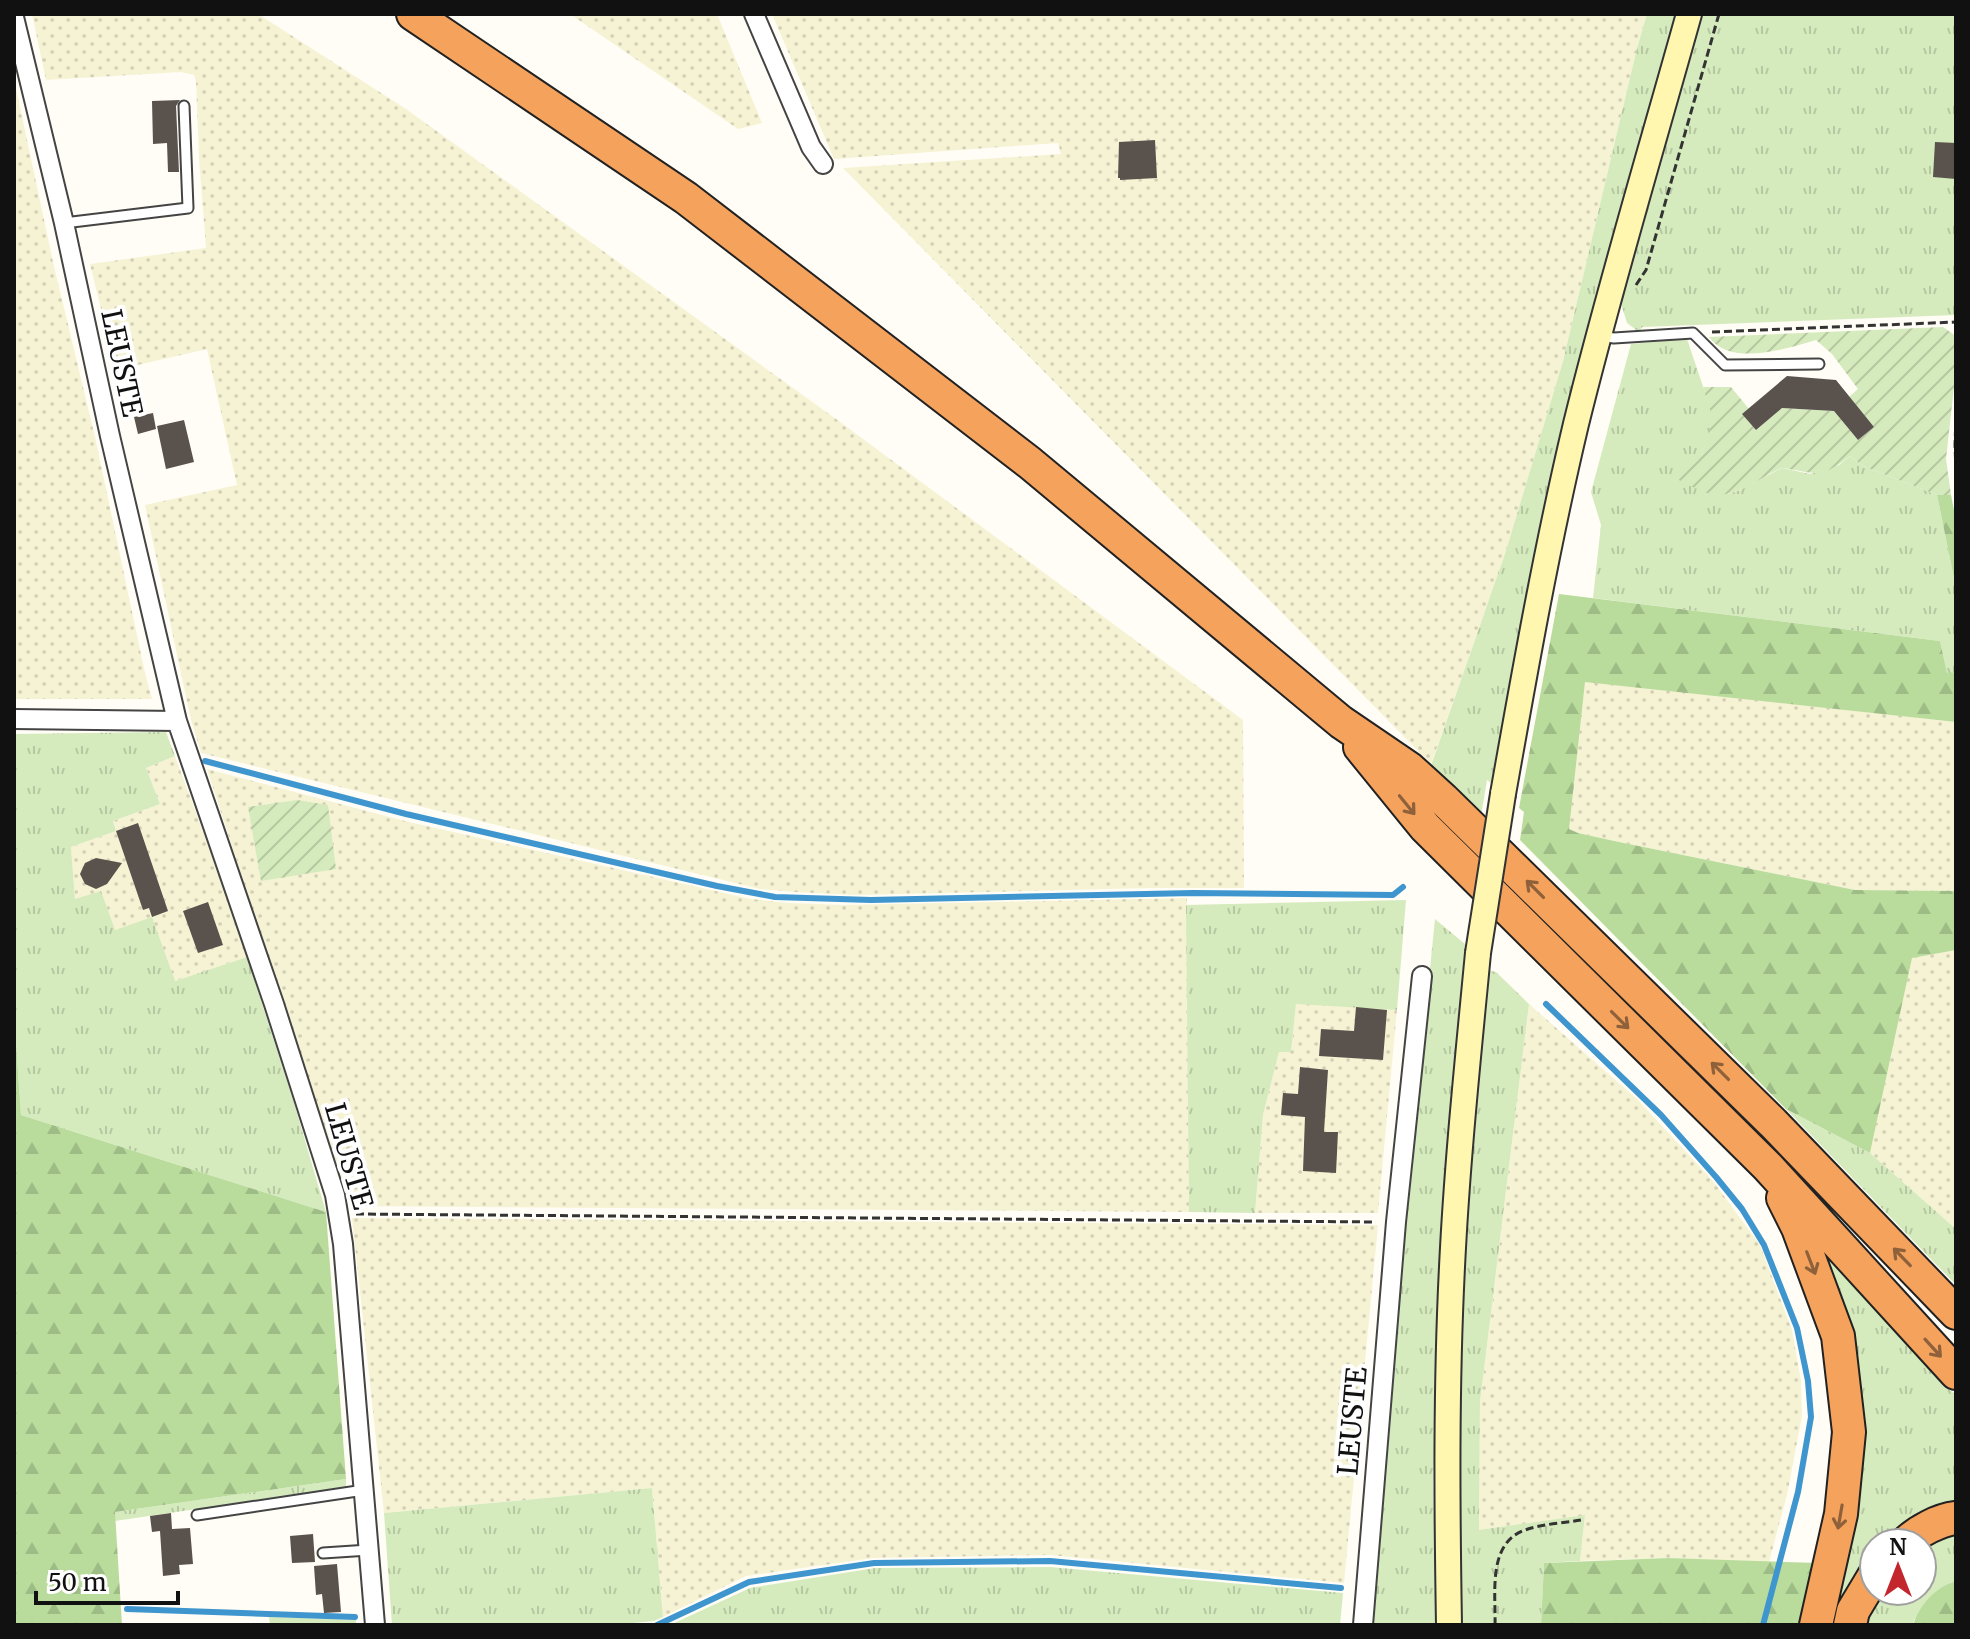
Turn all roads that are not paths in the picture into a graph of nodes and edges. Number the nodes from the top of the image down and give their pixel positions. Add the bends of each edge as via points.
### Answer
1 (413, 14) edge
2 (754, 14) edge
3 (1689, 14) edge
4 (14, 17) edge
5 (184, 106) dead end
6 (823, 164) dead end
7 (64, 223) junction
8 (1599, 336) junction
9 (1819, 364) dead end
10 (14, 719) edge
11 (177, 721) junction
12 (1341, 722) junction
13 (1422, 976) dead end
14 (1768, 1167) junction
15 (1956, 1313) edge
16 (1956, 1373) edge
17 (364, 1490) junction
18 (197, 1515) dead end
19 (1956, 1518) edge
20 (1931, 1527) edge
21 (369, 1550) junction
22 (323, 1553) dead end
23 (1858, 1603) edge
24 (375, 1625) edge
25 (1363, 1625) edge
26 (1449, 1625) edge
27 (1816, 1625) edge
28 (1850, 1625) edge

1 - 12 highway via 686,198 1030,463
2 - 6 street
3 - 8 main road
4 - 7 street, LEUSTE
5 - 7 lane via 188,208
7 - 11 street, LEUSTE
8 - 9 lane via 1693,333 1725,365
8 - 26 main road, bridge via 1534,620 1478,953 1452,1268 1446,1446
10 - 11 street
11 - 17 street, LEUSTE via 335,1195
12 -> 14 highway via 1425,827
15 -> 12 highway via 1773,1123 1443,799 1410,769
13 - 25 street, LEUSTE
14 -> 16 highway
14 -> 27 highway via 1798,1228 1838,1336 1848,1418 1841,1514
17 - 18 lane
17 - 21 street, LEUSTE
19 - 20 highway
21 - 22 lane
21 - 24 street, LEUSTE
23 - 28 highway

